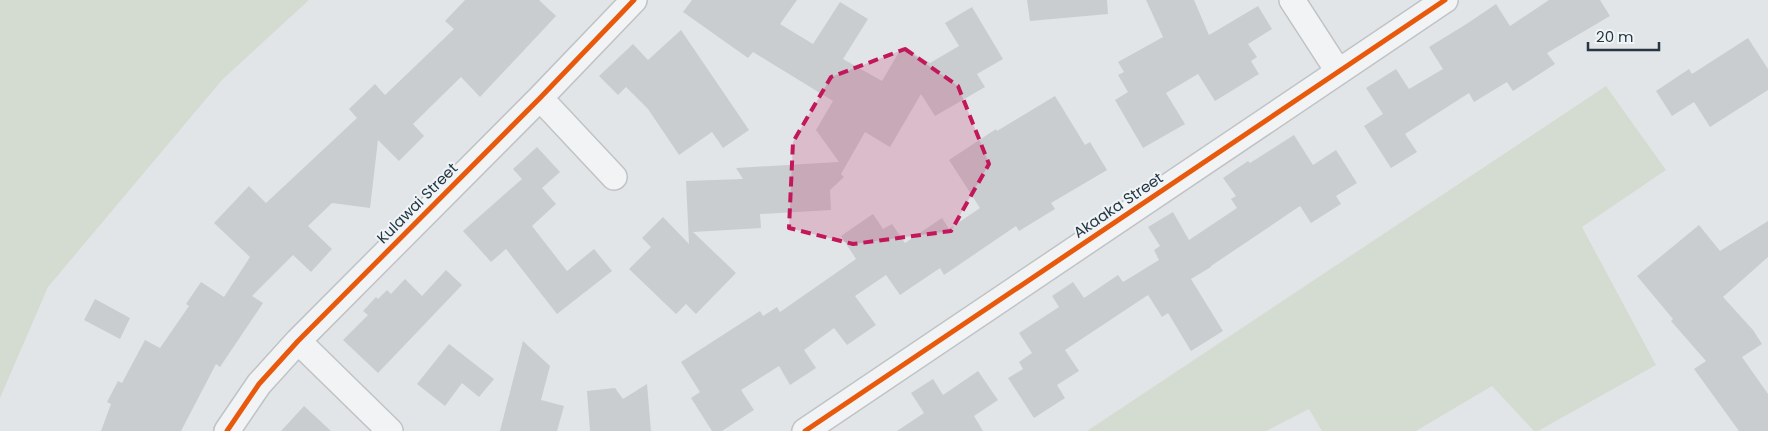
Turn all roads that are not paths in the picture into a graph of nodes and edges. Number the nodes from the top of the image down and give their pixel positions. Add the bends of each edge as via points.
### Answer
1 (634, 0) edge
2 (1292, 0) edge
3 (1445, 0) edge
4 (1338, 71) junction
5 (540, 98) junction
6 (614, 177) dead end
7 (298, 341) junction
8 (227, 431) edge
9 (390, 431) edge
10 (805, 431) edge

1 - 5 street, Kulawai Street
2 - 4 street
3 - 4 street, Akaaka Street
4 - 10 street, Akaaka Street
5 - 6 street
5 - 7 street, Kulawai Street
7 - 8 street, Kulawai Street via 259,384
7 - 9 street

